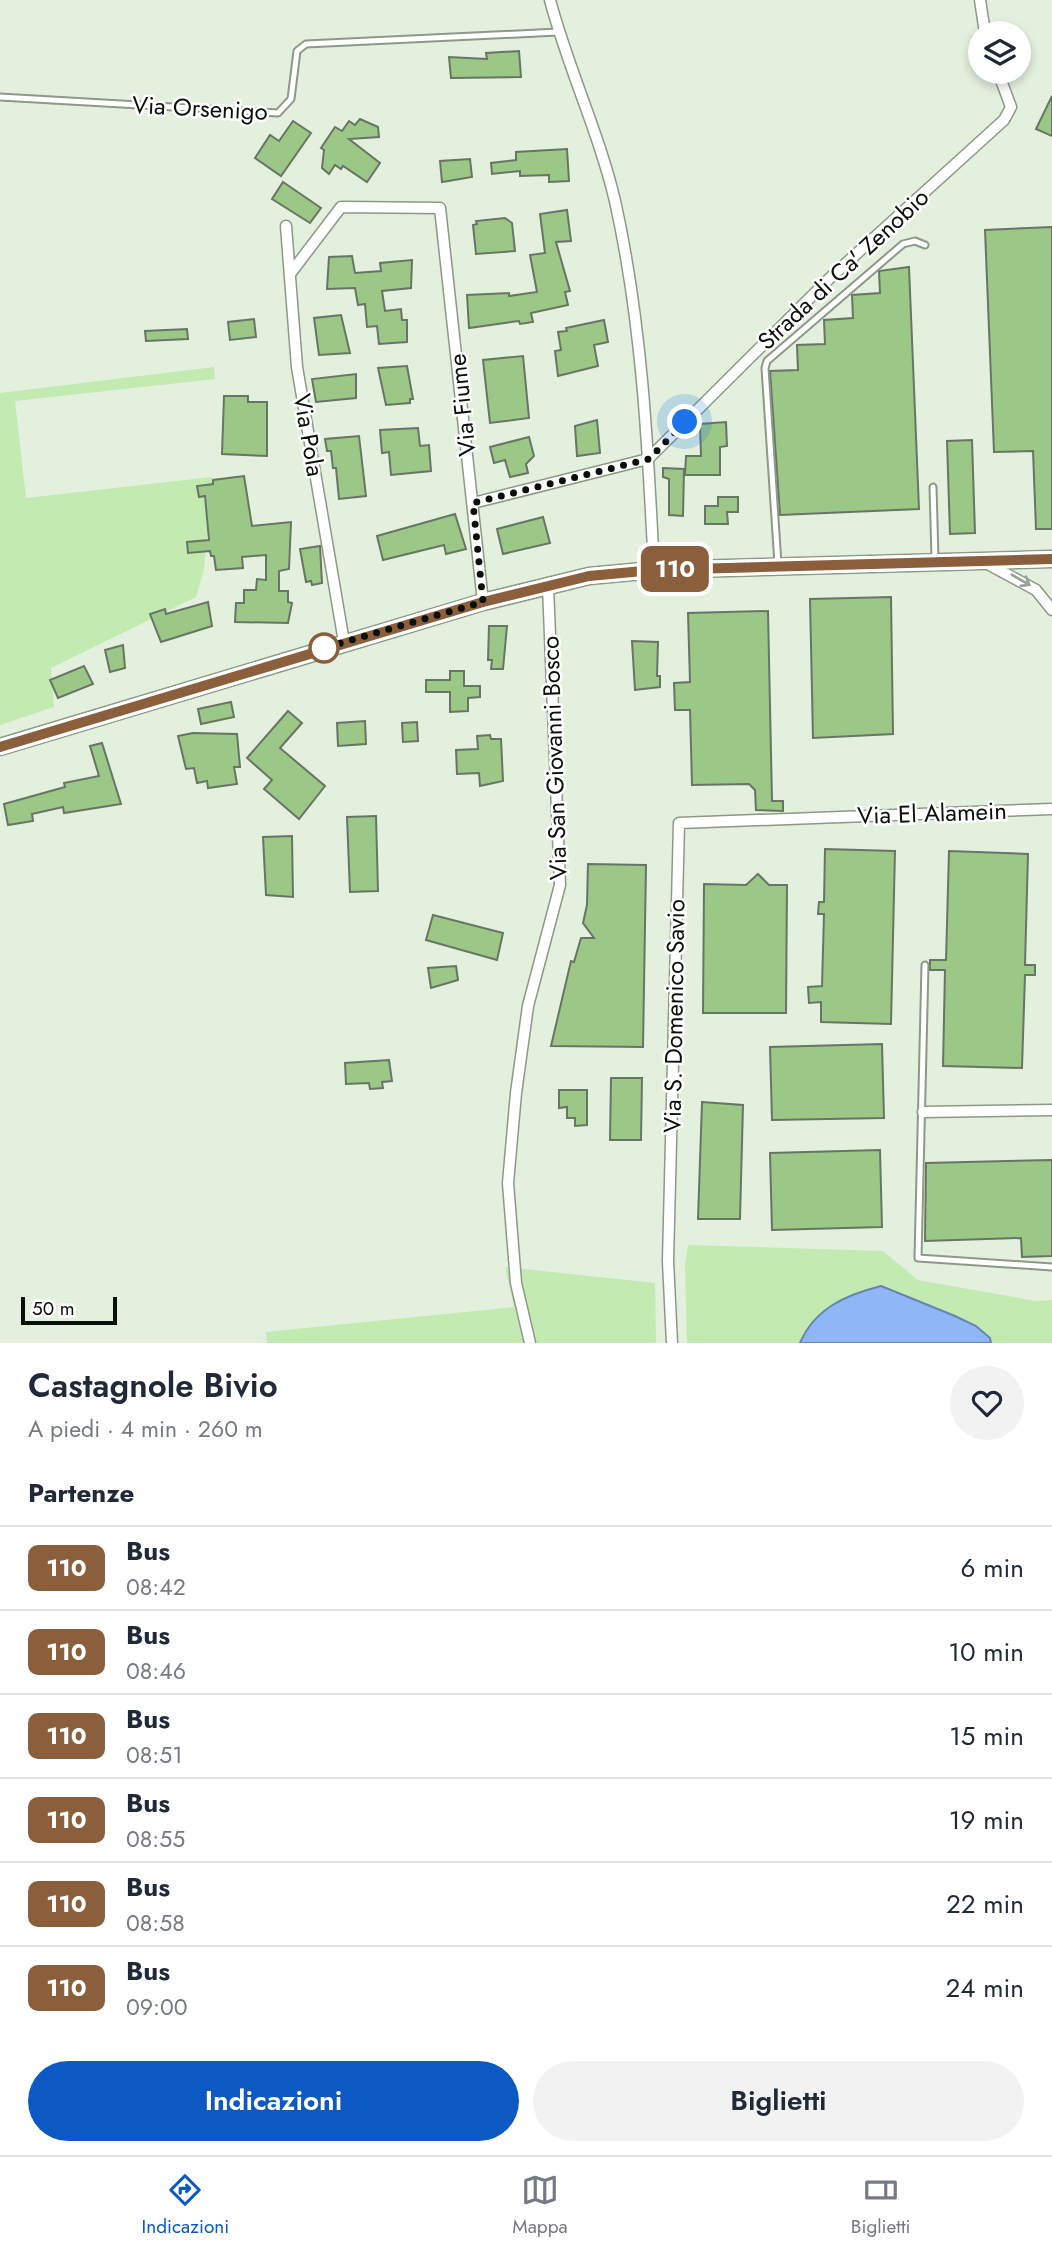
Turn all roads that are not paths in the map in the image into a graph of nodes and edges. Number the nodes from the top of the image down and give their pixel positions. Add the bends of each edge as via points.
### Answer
1 (550, 0) edge
2 (980, 0) edge
3 (983, 21) edge
4 (558, 32) junction
5 (1003, 84) edge
6 (0, 97) edge
7 (286, 226) dead end
8 (925, 245) dead end
9 (290, 274) junction
10 (649, 459) junction
11 (933, 486) dead end
12 (473, 503) junction
13 (1052, 559) edge
14 (982, 561) junction
15 (935, 562) junction
16 (778, 565) junction
17 (654, 570) junction
18 (548, 586) junction
19 (483, 602) junction
20 (1052, 609) edge
21 (344, 642) junction
22 (0, 747) edge
23 (1052, 809) edge
24 (812, 816) joint
25 (925, 965) dead end
26 (1052, 1110) edge
27 (923, 1112) junction
28 (1052, 1266) edge
29 (530, 1343) edge
30 (672, 1343) edge

1 - 4 street
2 - 3 street
4 - 6 lane, Via Orsenigo via 306,44 297,51 291,100 278,113
4 - 10 street via 614,198 630,274
5 - 10 street, Strada di Ca' Zenobio via 1011,107 1004,120 832,276
7 - 9 street, Via Pola
8 - 16 lane via 915,241 903,244 767,361
9 - 12 street, Via Fiume via 341,207 440,208
9 - 21 street, Via Pola via 297,367
10 - 12 street
10 - 17 street
11 - 15 lane
12 - 19 street, Via Fiume
13 - 14 main road
14 - 15 main road
14 -> 20 street via 1020,579
15 - 16 main road
16 - 17 main road
17 - 18 main road via 589,576
18 - 19 main road
18 - 29 street, Via San Giovanni Bosco via 560,885 528,1006 508,1183 516,1283
19 - 21 main road
21 - 22 main road
23 - 24 street, Via El Alamein
24 - 30 street, Via S. Domenico Savio via 679,822 668,1261
25 - 27 lane
26 - 27 street
27 - 28 lane via 918,1258

